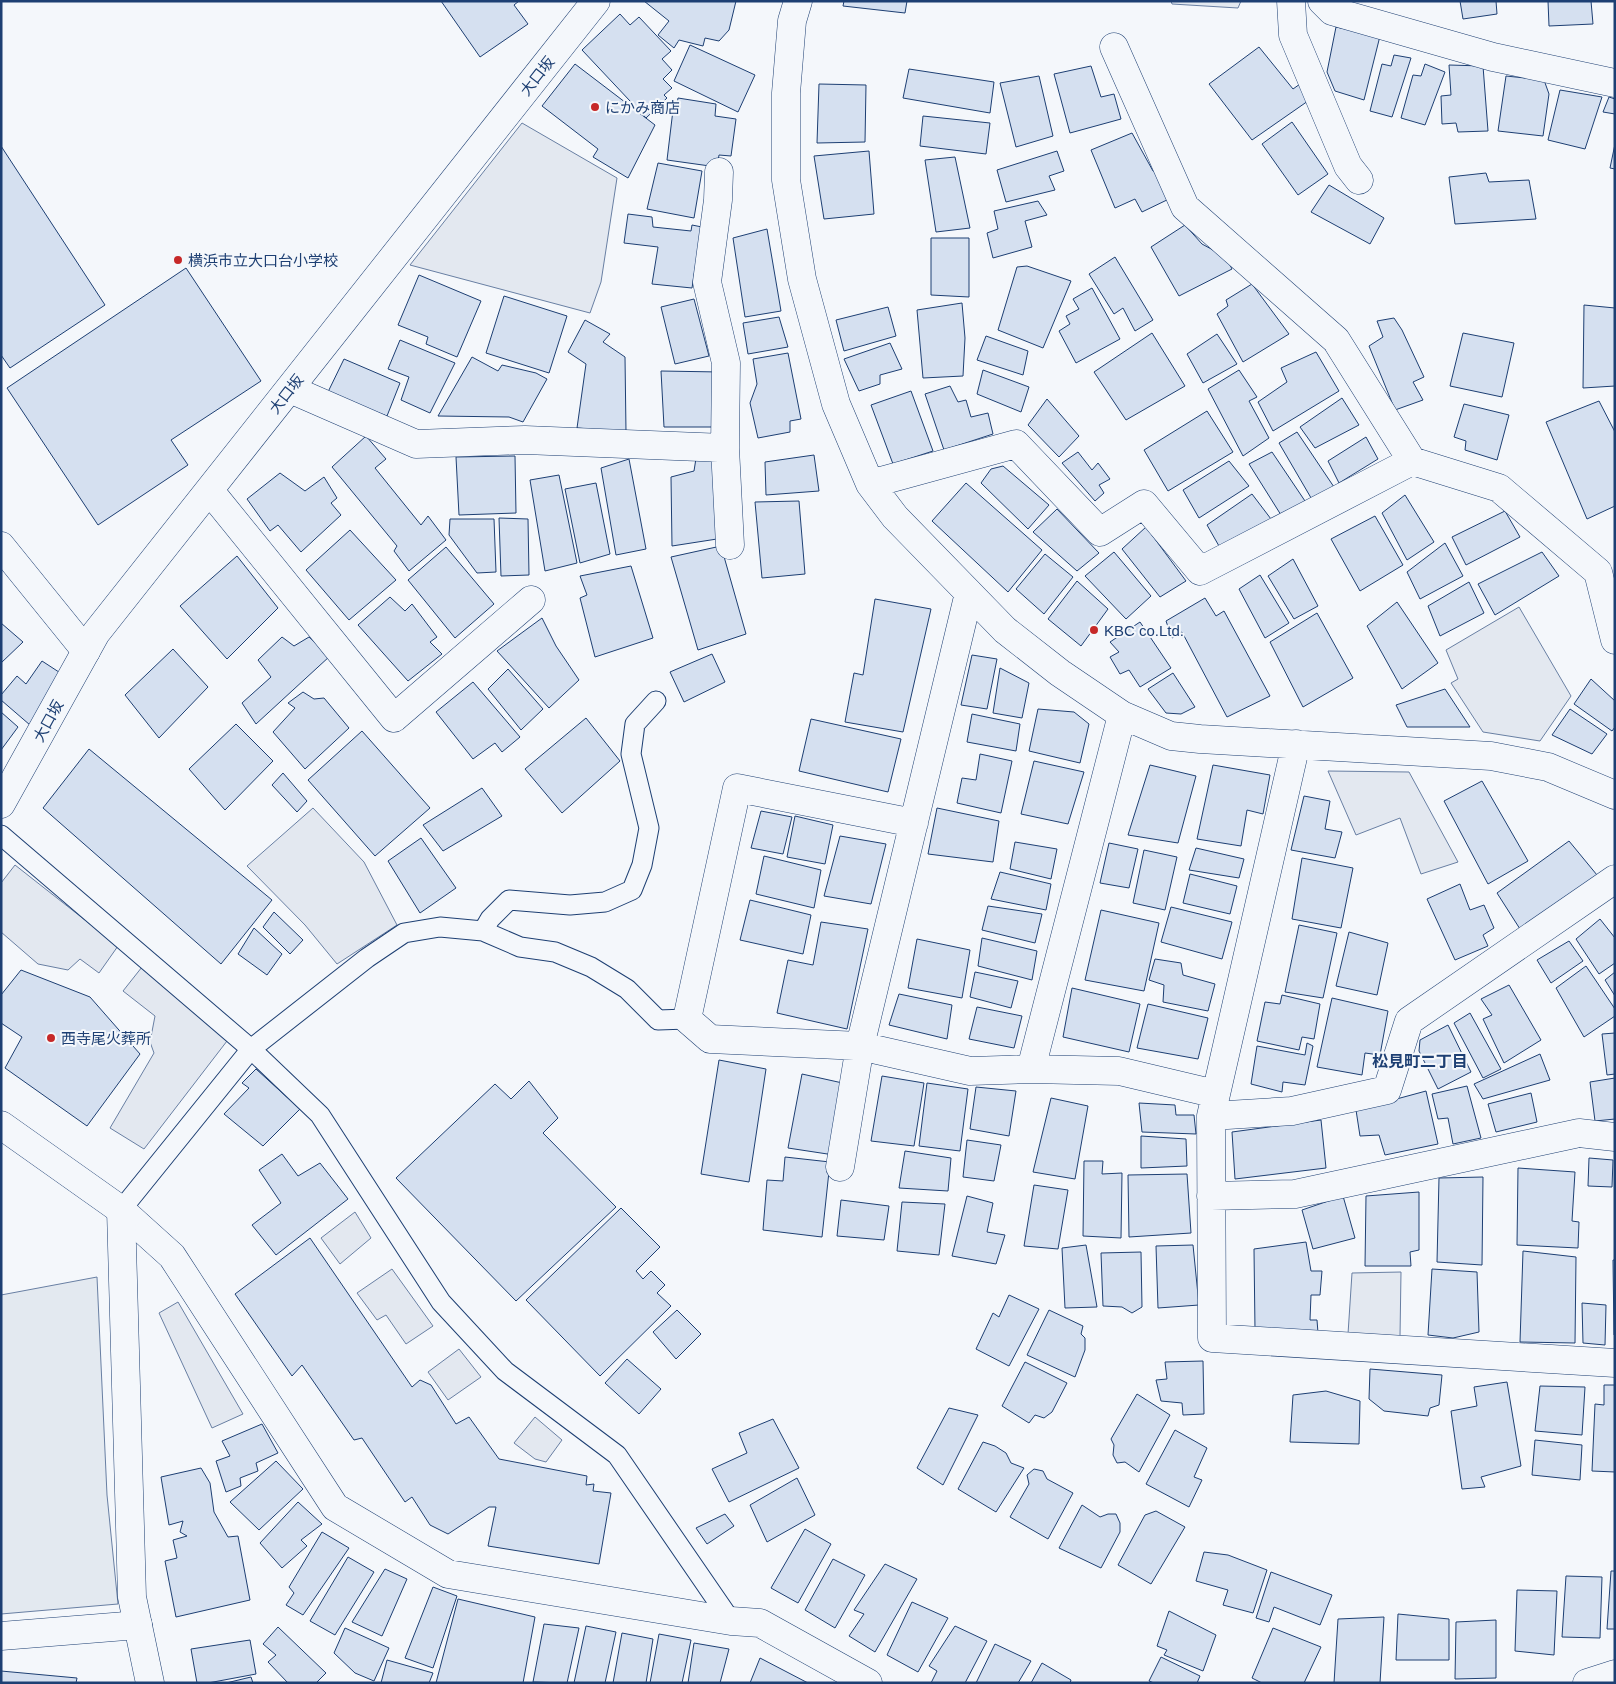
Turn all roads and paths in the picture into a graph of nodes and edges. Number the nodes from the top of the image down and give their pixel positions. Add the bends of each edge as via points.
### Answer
1 (596, 1) edge
2 (798, 1) edge
3 (1291, 1) edge
4 (1322, 1) edge
5 (1114, 47) dead end
6 (1615, 83) edge
7 (719, 172) dead end
8 (1359, 180) dead end
9 (290, 389) junction
10 (725, 448) junction
11 (1412, 460) junction
12 (870, 484) junction
13 (210, 491) junction
14 (730, 545) dead end
15 (1, 546) edge
16 (969, 593) junction
17 (531, 600) dead end
18 (1615, 640) edge
19 (86, 651) junction
20 (656, 701) dead end
21 (1122, 715) junction
22 (1296, 744) junction
23 (1615, 795) edge
24 (1, 804) edge
25 (914, 823) junction
26 (1, 836) edge
27 (1615, 879) edge
28 (482, 932) junction
29 (687, 1020) junction
30 (860, 1046) junction
31 (251, 1049) junction
32 (1031, 1069) junction
33 (1213, 1105) junction
34 (1, 1125) edge
35 (1615, 1137) edge
36 (840, 1167) dead end
37 (1212, 1196) junction
38 (121, 1210) junction
39 (1615, 1363) edge
40 (731, 1621) junction
41 (138, 1625) junction
42 (1, 1636) edge
43 (1615, 1674) edge
44 (150, 1683) edge
45 (868, 1683) edge
46 (1587, 1683) edge

1 - 9 street, 大口坂
2 - 12 street via 792,21 786,93 786,180 802,279 836,404
3 - 8 street via 1293,35 1348,166
4 - 6 street via 1332,11 1493,57
5 - 11 street via 1185,207 1336,340
7 - 10 street via 707,282 726,363
9 - 10 street via 416,444 525,440
9 - 13 street, 大口坂
10 - 14 street
11 - 12 street via 1200,571 1144,504 1100,532 1016,444
11 - 18 street via 1499,488 1598,572
12 - 16 street via 895,517
13 - 17 street via 394,718
13 - 19 street, 大口坂 via 96,633
15 - 19 street
16 - 21 street via 1005,630
16 - 25 street
19 - 24 street, 大口坂
20 - 28 lane via 634,724 630,754 649,828 642,865 632,890 605,902 570,905 509,900
21 - 22 street via 1172,736
21 - 32 street
22 - 23 street via 1491,756 1548,767
22 - 33 street
25 - 29 street via 737,788
25 - 30 street
26 - 31 lane
27 - 33 street via 1409,1022 1387,1090 1292,1110
28 - 29 lane via 520,947 555,952 591,967 627,989 658,1020
28 - 31 lane via 440,927 404,933
29 - 30 street via 710,1039
30 - 32 street via 970,1071
30 - 36 street
31 - 38 lane
31 - 40 lane via 320,1115 440,1302 505,1371 616,1455
32 - 33 street via 1119,1071
33 - 37 street
34 - 38 street
35 - 37 street via 1579,1133 1295,1194
37 - 39 street via 1212,1338
38 - 40 street via 172,1256 336,1507 448,1574
38 - 41 street via 132,1597
40 - 45 street via 760,1624
41 - 42 street
41 - 44 street
43 - 46 street

